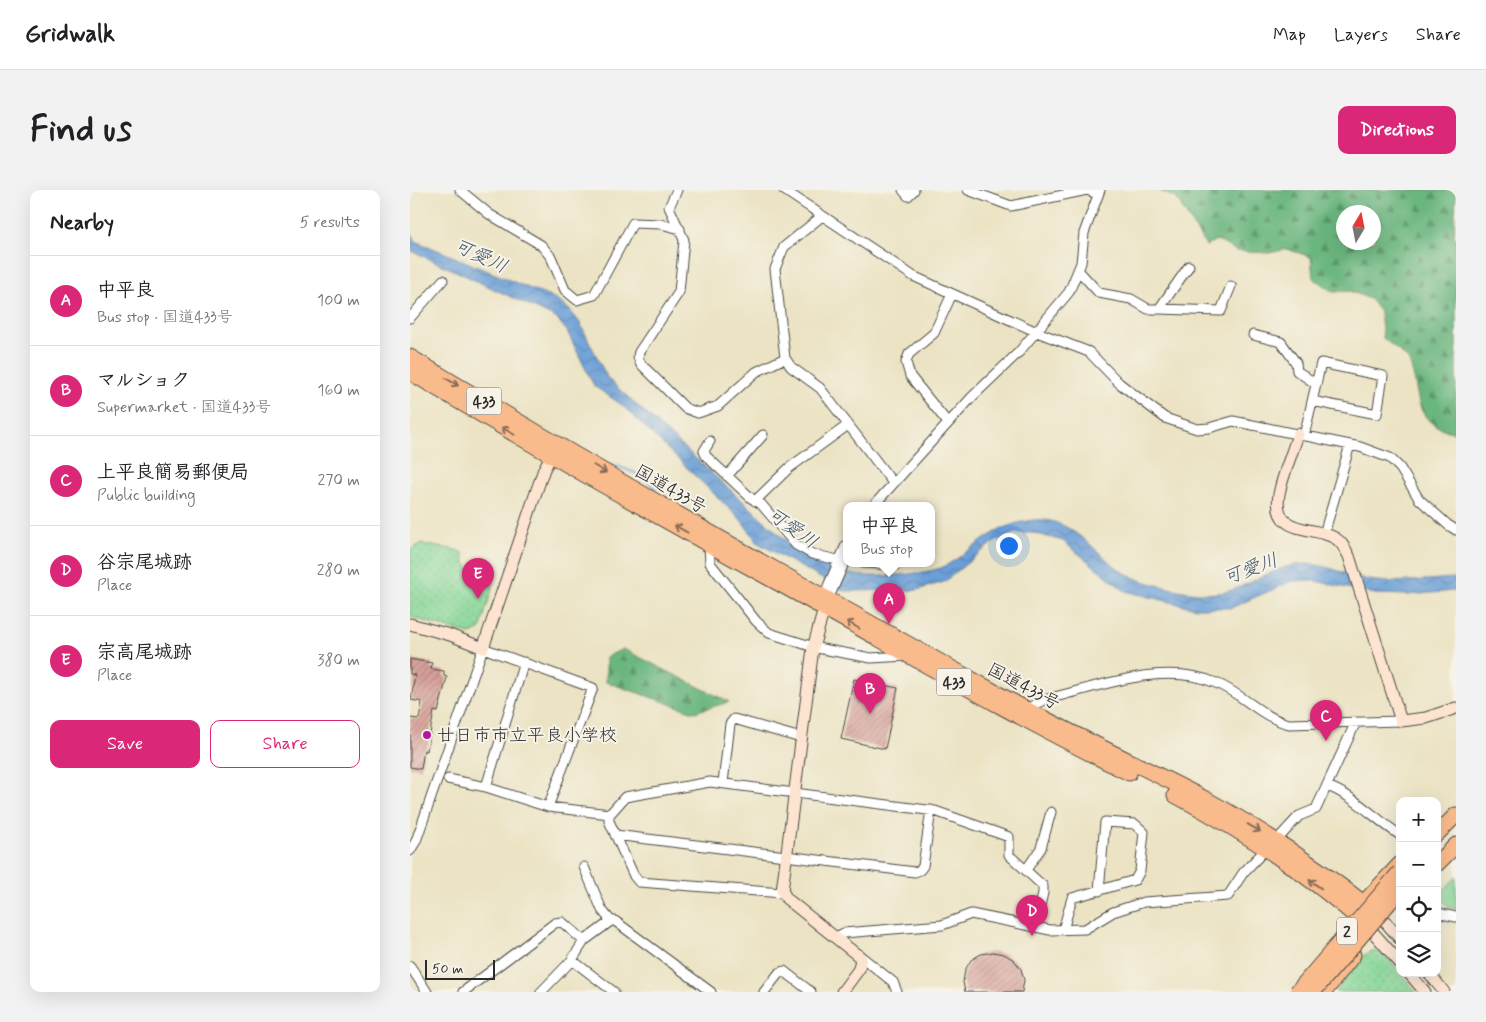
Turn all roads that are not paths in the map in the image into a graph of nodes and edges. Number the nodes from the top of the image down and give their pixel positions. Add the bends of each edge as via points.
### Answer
1 (460, 190) edge
2 (677, 190) edge
3 (784, 190) edge
4 (903, 190) edge
5 (914, 190) edge
6 (968, 190) edge
7 (1099, 192) edge
8 (822, 216) junction
9 (680, 229) junction
10 (1189, 266) dead end
11 (1078, 270) junction
12 (443, 280) dead end
13 (1231, 286) dead end
14 (952, 294) junction
15 (1159, 308) junction
16 (410, 318) edge
17 (1037, 332) junction
18 (1253, 335) dead end
19 (410, 357) edge
20 (785, 358) junction
21 (410, 372) edge
22 (1316, 384) junction
23 (1312, 401) junction
24 (948, 423) junction
25 (848, 425) junction
26 (763, 435) dead end
27 (1301, 435) junction
28 (710, 441) dead end
29 (1350, 445) junction
30 (554, 450) junction
31 (727, 476) junction
32 (893, 483) junction
33 (755, 501) junction
34 (877, 502) edge
35 (1456, 530) edge
36 (1324, 534) junction
37 (708, 545) junction
38 (843, 562) edge
39 (828, 596) junction
40 (410, 624) edge
41 (813, 647) junction
42 (483, 648) junction
43 (906, 656) junction
44 (524, 662) junction
45 (1456, 708) edge
46 (1024, 714) junction
47 (1401, 721) junction
48 (1354, 724) junction
49 (801, 738) junction
50 (448, 779) dead end
51 (723, 783) junction
52 (1327, 786) junction
53 (486, 787) junction
54 (794, 792) junction
55 (548, 807) junction
56 (1456, 808) edge
57 (931, 810) junction
58 (1051, 812) dead end
59 (610, 814) junction
60 (1456, 815) edge
61 (1441, 822) edge
62 (1441, 830) edge
63 (1396, 832) edge
64 (1456, 832) edge
65 (615, 835) junction
66 (1271, 845) junction
67 (1456, 845) edge
68 (1441, 846) edge
69 (410, 851) edge
70 (786, 856) junction
71 (1441, 860) edge
72 (584, 867) dead end
73 (1396, 868) edge
74 (1026, 870) junction
75 (1396, 877) edge
76 (1099, 892) junction
77 (783, 893) junction
78 (1396, 895) edge
79 (1396, 906) edge
80 (1358, 908) junction
81 (1441, 914) edge
82 (1456, 917) edge
83 (1383, 919) junction
84 (611, 921) junction
85 (1035, 927) junction
86 (1063, 930) junction
87 (1372, 931) junction
88 (1396, 934) edge
89 (835, 937) junction
90 (584, 941) junction
91 (858, 954) junction
92 (1396, 958) edge
93 (572, 960) junction
94 (411, 970) edge
95 (1412, 977) edge
96 (1431, 977) edge
97 (427, 992) edge
98 (463, 992) edge
99 (541, 992) edge
100 (614, 992) edge
101 (711, 992) edge
102 (764, 992) edge
103 (811, 992) edge
104 (842, 992) edge
105 (896, 992) edge
106 (1291, 992) edge
107 (1297, 992) edge
108 (1313, 992) edge
109 (1324, 992) edge
110 (1425, 992) edge
111 (1444, 992) edge

1 - 9 street via 489,214 540,245 551,257 565,290 577,300 594,295 633,223
2 - 9 street via 670,208
3 - 8 street
4 - 5 street via 908,196
6 - 7 street via 1011,206 1087,190
7 - 11 street via 1084,233
8 - 14 street via 913,276
8 - 20 street via 784,247 775,270
9 - 20 street via 684,243 679,292 639,352 640,363 686,408 698,413 718,406 756,372
10 - 15 street
11 - 15 street via 1099,293 1131,299 1148,309
11 - 17 street via 1069,292
12 - 16 street
13 - 15 street via 1221,311
14 - 17 street
14 - 24 street via 934,333 909,354 906,362 910,376
17 - 24 street
17 - 27 street via 1089,352 1119,383 1165,418 1197,429 1233,421
18 - 22 street via 1281,342 1296,363 1297,371
19 -> 30 highway, 国道433号 / 433
20 - 25 street via 791,367 820,388
30 -> 21 highway, 国道433号 / 433
22 - 23 street
22 - 23 street via 1321,363 1383,376 1376,414
23 - 27 street
24 - 32 street
25 - 32 street
25 - 33 street via 790,468
26 - 31 street
27 - 29 street
27 - 36 street via 1279,494 1279,508 1284,519 1294,527
28 - 31 street via 704,454
29 - 35 street via 1390,458 1419,499
29 - 36 street
37 -> 30 highway, 国道433号 / 433
30 -> 39 highway, 国道433号 / 433
30 - 42 street via 544,469
31 - 33 street
32 - 34 street
33 - 38 street via 796,545 812,554
36 - 47 street via 1340,542 1349,556
37 - 39 highway, 国道433号 / 433
37 - 41 street via 709,562 762,627 777,637
38 - 39 street
39 - 41 street
43 -> 39 highway, 国道433号 / 433
39 - 46 highway, 国道433号 / 433
40 - 42 street
41 - 43 street via 877,659
41 - 49 street
42 - 44 street
42 - 69 street via 445,762
43 - 46 highway, 国道433号 / 433
44 - 53 street
44 - 55 street via 593,688
45 - 47 street via 1426,718
46 - 48 street via 1042,701 1130,677 1182,676 1218,683 1280,722
46 - 66 highway, 国道433号 / 433
47 - 48 street
48 - 52 street
49 - 51 street via 734,719 730,724
49 - 54 street
50 - 53 street
51 - 54 street
51 - 59 street via 707,782 628,796
52 - 63 street via 1349,795
52 - 66 street via 1316,809 1299,816
53 - 55 street
54 - 57 street
54 - 70 street
55 - 59 street
56 - 61 highway
57 - 70 street via 923,873
57 - 74 street via 1007,836 1011,840 1008,853
58 - 74 street via 1041,848
59 - 65 street via 609,821
60 - 62 highway
64 - 68 highway
65 - 70 street
65 - 77 street via 639,882
66 - 80 highway, 国道433号 / 433
66 - 86 street via 1243,874 1228,896 1144,902 1113,912 1088,929
67 - 71 highway
70 - 77 street
72 - 84 street via 602,910
73 - 80 highway, 2
74 - 85 street via 1044,889
75 - 107 highway, 2, bridge
76 - 76 street via 1134,880 1140,871 1144,832 1135,824 1105,822
76 - 86 street via 1072,898
77 - 89 street
78 - 108 highway, 2, bridge
79 - 83 highway, 2
80 - 83 highway, 国道433号 / 433
80 - 87 highway, 国道433号 / 433
80 - 106 highway, 2
81 - 82 street
83 - 87 highway, 2
83 - 88 street
84 - 90 street
84 - 101 street via 619,922
85 - 86 street
85 - 89 street via 971,914 942,925 844,933
87 - 92 street
87 - 109 highway, 2
89 - 91 street
90 - 93 street
90 - 98 street via 562,922 555,923
91 - 104 street via 861,964
91 - 105 street via 893,982
93 - 99 street
93 - 100 street
94 - 97 street
95 - 110 street
96 - 111 street
102 - 103 street via 784,971

